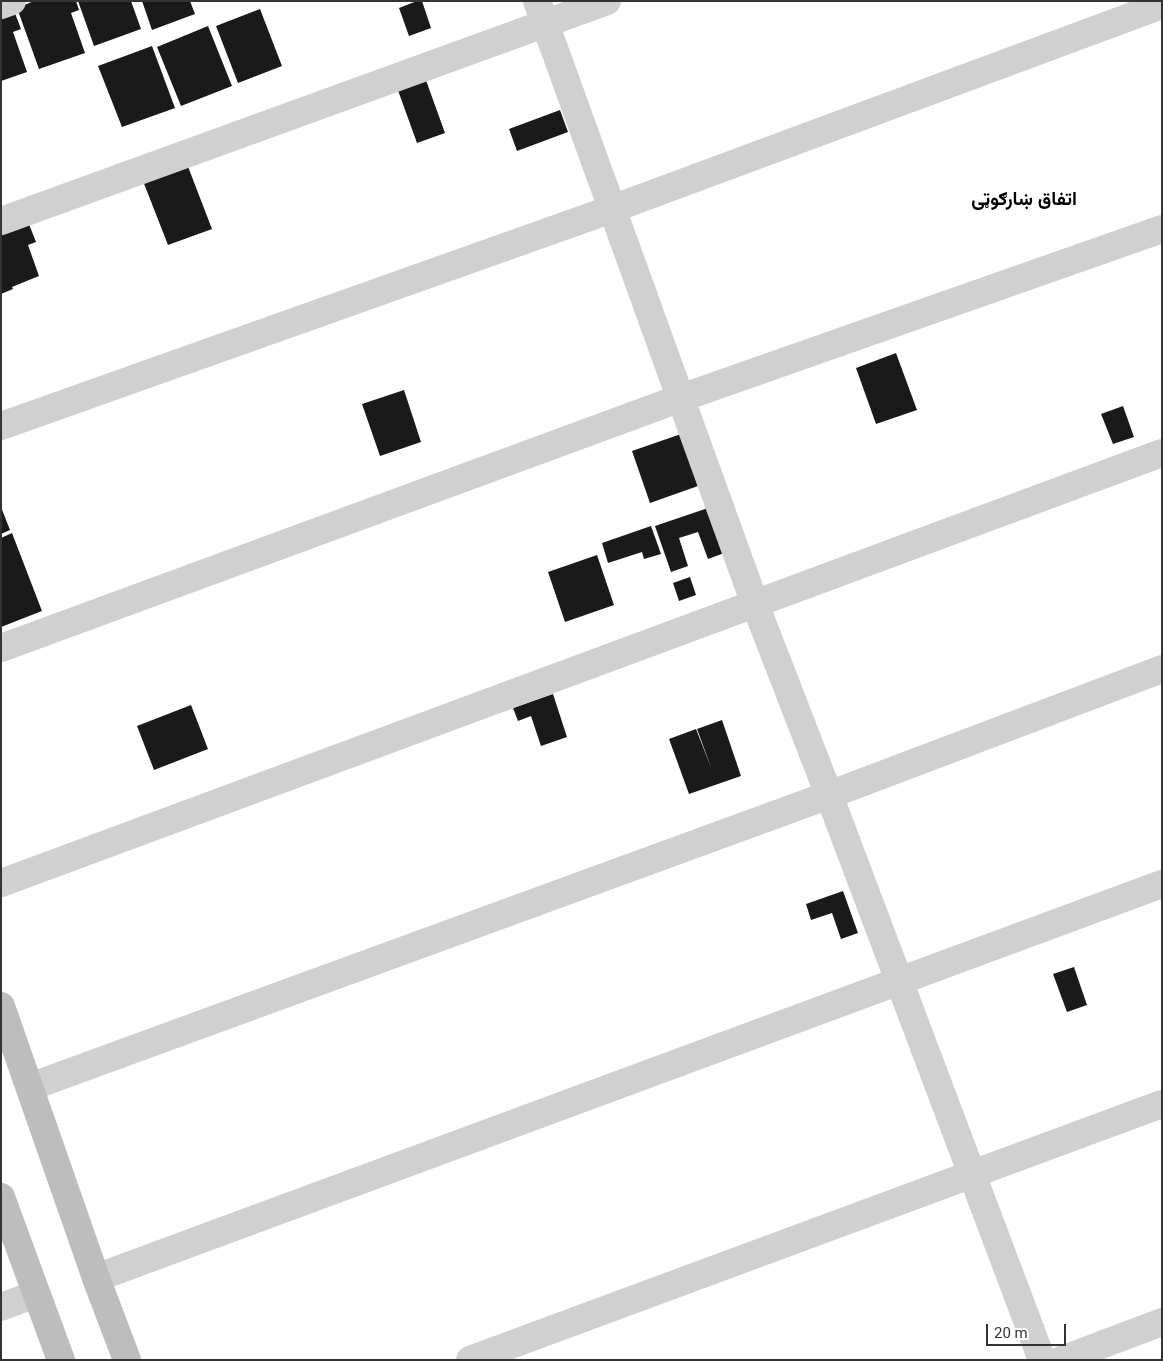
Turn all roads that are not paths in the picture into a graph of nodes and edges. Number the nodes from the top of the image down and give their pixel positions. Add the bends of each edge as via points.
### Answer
1 (12, 1) edge
2 (607, 1) edge
3 (1, 5) edge
4 (1162, 5) edge
5 (541, 13) edge
6 (612, 209) junction
7 (1, 221) edge
8 (1162, 229) edge
9 (681, 398) junction
10 (1, 426) edge
11 (1162, 454) edge
12 (755, 604) junction
13 (1, 648) edge
14 (1162, 669) edge
15 (829, 796) junction
16 (1, 884) edge
17 (1162, 884) edge
18 (899, 980) junction
19 (1, 1006) edge
20 (30, 1086) junction
21 (1162, 1104) edge
22 (973, 1174) junction
23 (1, 1196) edge
24 (96, 1278) junction
25 (36, 1294) junction
26 (1, 1307) edge
27 (1162, 1322) edge
28 (60, 1360) edge
29 (127, 1360) edge
30 (470, 1360) edge
31 (1042, 1360) edge
32 (1061, 1360) edge

1 - 3 street
2 - 5 street
4 - 6 street
5 - 6 street
5 - 7 street
6 - 9 street
6 - 10 street
8 - 9 street
9 - 12 street
9 - 13 street
11 - 12 street
12 - 15 street
12 - 16 street
14 - 15 street
15 - 18 street
15 - 20 street
17 - 18 street
18 - 22 street
18 - 24 street
19 - 20 main road
20 - 24 main road
21 - 22 street
22 - 30 street
22 - 31 street
23 - 25 main road
24 - 29 main road
25 - 26 street
25 - 28 main road
27 - 32 street

